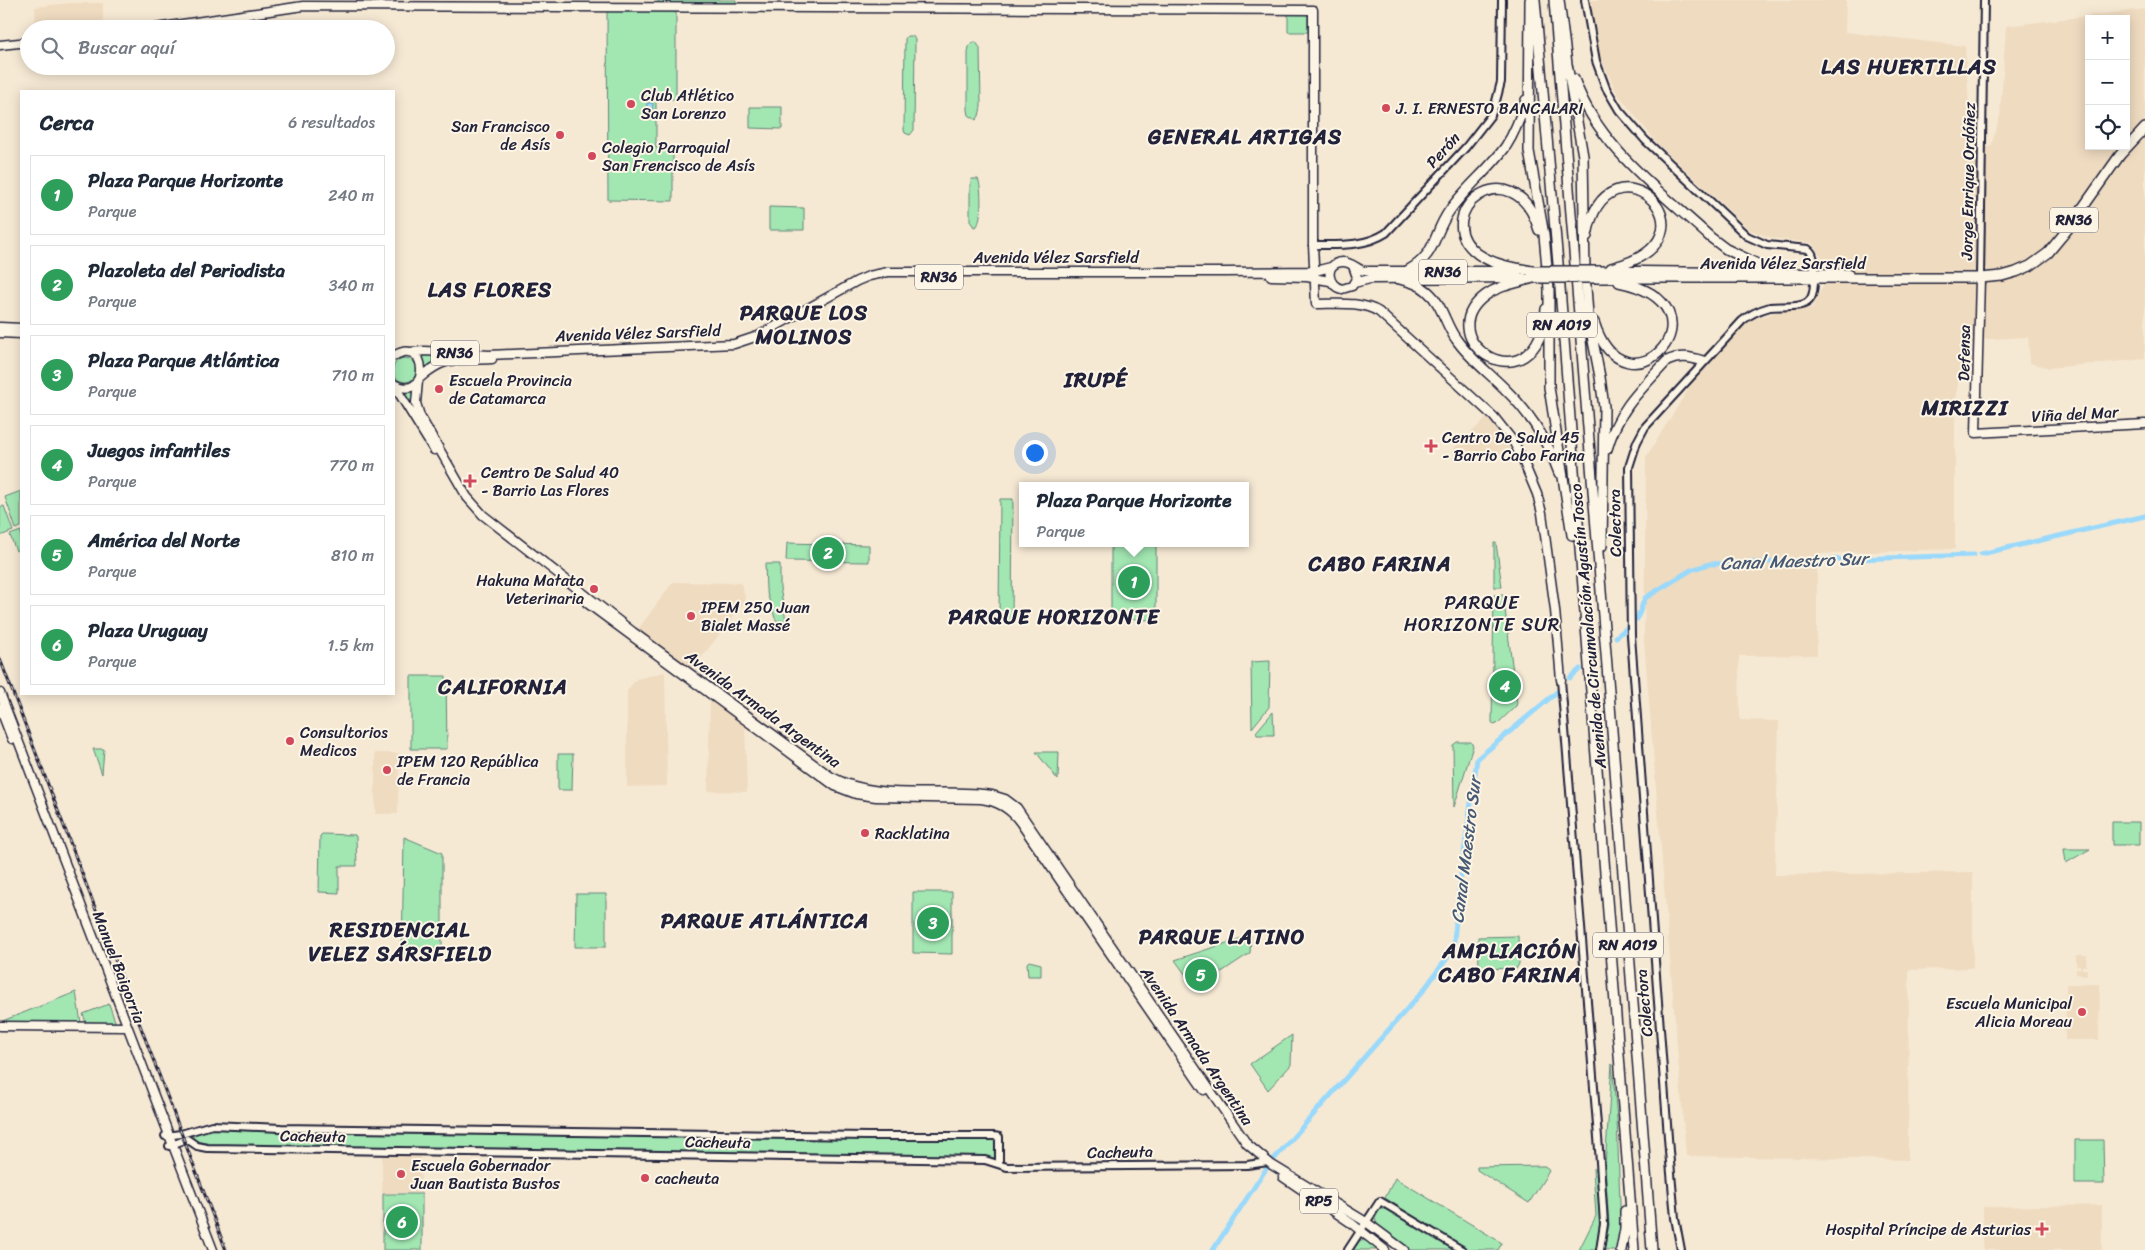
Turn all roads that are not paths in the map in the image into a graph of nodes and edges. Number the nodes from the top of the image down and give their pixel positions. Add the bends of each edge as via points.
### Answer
1 (1502, 0) edge
2 (1530, 0) edge
3 (1536, 0) edge
4 (1554, 0) edge
5 (1559, 0) edge
6 (1585, 0) edge
7 (1984, 0) edge
8 (209, 20) edge
9 (20, 43) edge
10 (0, 45) edge
11 (1566, 52) junction
12 (1530, 86) junction
13 (2145, 122) edge
14 (2145, 128) edge
15 (2130, 136) edge
16 (2118, 150) edge
17 (1313, 245) junction
18 (1353, 266) junction
19 (1331, 268) junction
20 (1408, 271) junction
21 (1774, 272) junction
22 (1315, 275) junction
23 (1533, 275) junction
24 (1548, 275) junction
25 (1585, 275) junction
26 (1599, 275) junction
27 (1814, 276) junction
28 (1980, 276) junction
29 (1396, 278) junction
30 (1330, 281) junction
31 (1354, 283) junction
32 (1347, 289) junction
33 (1348, 304) junction
34 (0, 327) edge
35 (20, 328) edge
36 (0, 333) edge
37 (20, 334) edge
38 (395, 350) edge
39 (407, 352) junction
40 (395, 356) edge
41 (1703, 361) junction
42 (419, 380) junction
43 (395, 385) edge
44 (395, 387) edge
45 (2145, 424) edge
46 (1976, 433) joint
47 (1602, 469) junction
48 (1567, 497) junction
49 (1600, 589) junction
50 (1584, 619) junction
51 (1561, 680) joint
52 (0, 693) edge
53 (0, 708) edge
54 (7, 718) junction
55 (0, 1026) edge
56 (125, 1027) junction
57 (1635, 1037) junction
58 (191, 1131) junction
59 (168, 1135) junction
60 (172, 1146) junction
61 (197, 1146) junction
62 (1626, 1153) junction
63 (1265, 1163) junction
64 (999, 1164) junction
65 (1279, 1171) junction
66 (1366, 1222) junction
67 (1361, 1230) junction
68 (208, 1250) edge
69 (213, 1250) edge
70 (1348, 1250) edge
71 (1385, 1250) edge
72 (1404, 1250) edge
73 (1462, 1250) edge
74 (1600, 1250) edge
75 (1621, 1250) edge
76 (1634, 1250) edge
77 (1652, 1250) edge
78 (1658, 1250) edge
79 (1681, 1250) edge

1 - 17 street, Perón via 1501,82 1496,105 1485,124 1386,233 1360,244
2 - 12 highway
3 - 50 highway, Avenida de Circunvalación Agustín Tosco / RN A019
4 - 49 highway, Avenida de Circunvalación Agustín Tosco / RN A019
5 - 11 highway
6 - 27 street via 1600,75 1626,120 1747,236 1767,245 1810,251
7 - 28 street, Jorge Enrique Ordóñez
8 - 17 main road via 303,6 1313,10
9 - 10 main road
11 - 21 highway via 1584,104 1617,151 1710,237 1738,256
11 - 25 highway via 1583,156
12 - 20 highway via 1523,111 1505,147 1454,203 1424,260
12 - 24 highway via 1529,156
13 - 15 highway
14 - 28 highway, Avenida Vélez Sarsfield / RN36 via 2124,150 2048,253 2016,272 1997,277
16 - 28 highway, Avenida Vélez Sarsfield / RN36 via 2044,250 2013,268
17 - 22 main road
18 - 19 main road, RN36 via 1340,262
18 - 20 main road, Avenida Vélez Sarsfield / RN36 via 1364,271
18 - 31 main road via 1356,273
19 - 22 main road, Avenida Vélez Sarsfield / RN36
19 - 30 main road
20 - 23 main road, Avenida Vélez Sarsfield / RN36
21 - 26 highway, Avenida Vélez Sarsfield / RN36
21 - 27 highway, Avenida Vélez Sarsfield / RN36
22 - 30 main road, Avenida Vélez Sarsfield / RN36
22 - 33 main road via 1316,304
22 - 39 main road, Avenida Vélez Sarsfield / RN36 via 888,272 857,281 752,339 734,344 488,355
22 - 42 main road, Avenida Vélez Sarsfield / RN36 via 882,278 858,285 760,340 736,348 448,361 433,367
23 - 24 highway via 1492,292 1474,308 1470,334 1479,350 1490,359 1515,360 1535,345 1544,323
23 - 24 highway via 1489,260 1467,243 1462,221 1475,196 1486,190 1500,189 1513,192 1524,202 1537,225
23 - 26 highway, Avenida Vélez Sarsfield / RN36, bridge
23 - 29 main road, Avenida Vélez Sarsfield / RN36
24 - 48 highway via 1549,386
25 - 26 highway via 1587,234 1600,203 1619,190 1643,192 1655,202 1662,216 1663,227 1658,242 1636,260
25 - 26 highway via 1596,327 1609,349 1620,358 1634,362 1657,355 1671,333 1669,315 1663,305 1638,288
25 - 47 highway via 1590,328 1603,400
26 - 27 highway, Avenida Vélez Sarsfield / RN36
27 - 28 highway, Avenida Vélez Sarsfield / RN36
27 - 41 street, Colectora via 1813,293 1808,302 1772,307 1751,314
28 - 46 main road, Defensa
29 - 31 main road, Avenida Vélez Sarsfield / RN36
29 - 48 highway via 1417,284 1434,298 1456,340 1526,412 1548,446
30 - 32 main road, RN36 via 1338,289
31 - 32 main road
32 - 33 main road
33 - 51 main road via 1369,307 1386,317 1494,417 1517,448 1542,513
34 - 35 main road
36 - 37 main road
38 - 39 main road, Avenida Vélez Sarsfield / RN36
39 - 40 main road, RN36
39 - 42 main road, RN36 via 418,358 421,364
41 - 47 highway via 1686,356 1667,360 1624,409 1615,426
41 - 79 street, Colectora via 1641,433 1630,460 1628,484 1632,651 1669,1151
42 - 43 main road, RN36 via 407,387
42 - 63 main road, Avenida Armada Argentina via 416,400 420,416 477,510 575,588 824,771 863,788 986,794 1005,799 1017,808 1242,1137
44 - 63 main road, Avenida Armada Argentina via 464,499 483,522 630,636 823,778 840,788 867,796 981,799 996,802 1012,812 1231,1130 1245,1149
45 - 46 main road, Viña del Mar
47 - 49 highway
48 - 50 highway
49 - 57 highway, Avenida de Circunvalación Agustín Tosco / RN A019
50 - 62 highway, Avenida de Circunvalación Agustín Tosco / RN A019
51 - 74 street via 1600,1162 1604,1224
52 - 54 main road, Manuel Baigorria
53 - 54 main road, Manuel Baigorria
54 - 56 main road, Manuel Baigorria
55 - 56 main road
56 - 59 main road, Manuel Baigorria
57 - 77 highway, Avenida de Circunvalación Agustín Tosco / RN A019
57 - 78 highway via 1643,1074
58 - 59 street, Cacheuta
58 - 61 street
58 - 64 street, Cacheuta via 212,1124 281,1128 999,1137
59 - 60 main road, Manuel Baigorria
60 - 61 street, Cacheuta via 188,1139
60 - 68 main road, Manuel Baigorria
60 - 69 main road, Manuel Baigorria
61 - 64 street, Cacheuta via 985,1160
62 - 75 highway via 1626,1221
62 - 76 highway, Avenida de Circunvalación Agustín Tosco / RN A019
63 - 64 street, Cacheuta via 1024,1167 1003,1167
63 - 65 main road, Avenida Armada Argentina
65 - 66 main road, Avenida Armada Argentina / RP5
65 - 67 main road, Avenida Armada Argentina / RP5
66 - 67 street
66 - 72 main road, Avenida Armada Argentina / RP5
66 - 73 street via 1380,1200
67 - 70 street
67 - 71 main road, Avenida Armada Argentina / RP5

